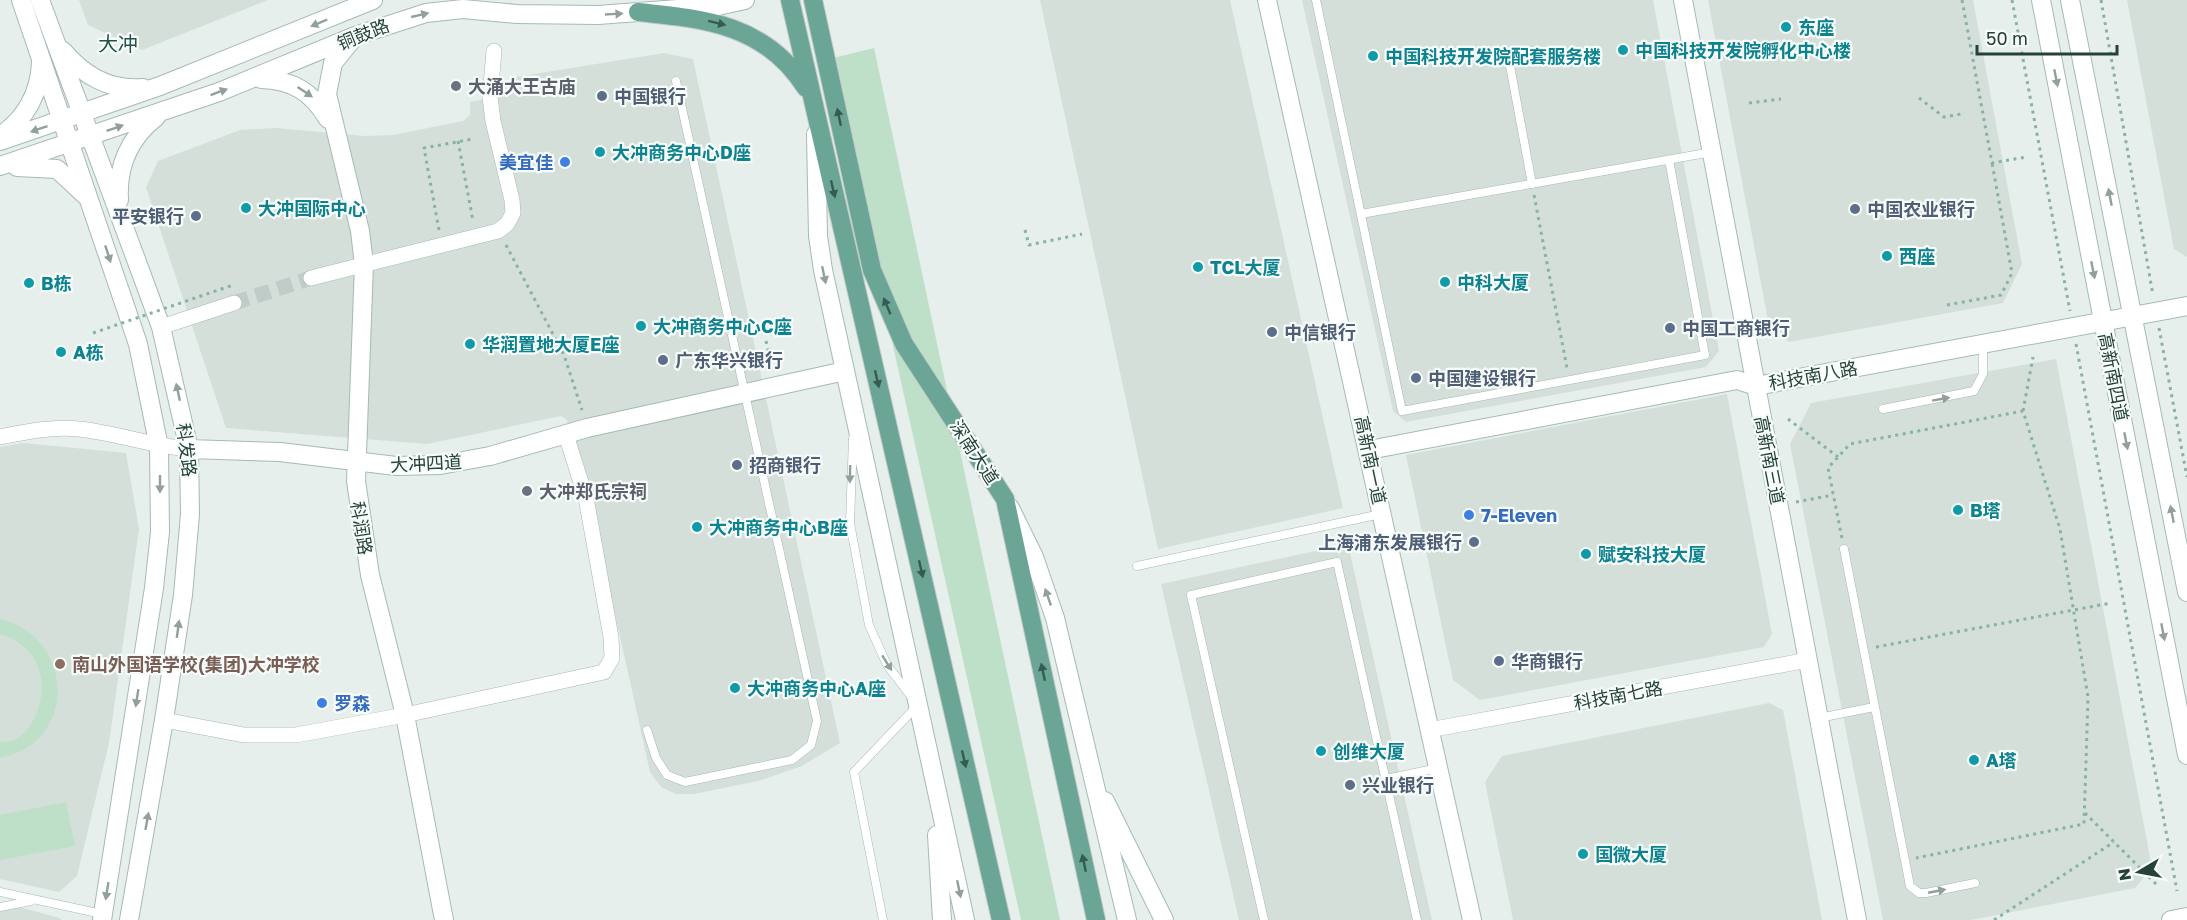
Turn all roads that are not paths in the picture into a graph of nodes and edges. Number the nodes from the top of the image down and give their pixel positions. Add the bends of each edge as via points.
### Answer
1 (21, 0) edge
2 (40, 0) edge
3 (745, 0) edge
4 (790, 0) edge
5 (813, 0) edge
6 (1267, 0) edge
7 (1316, 0) edge
8 (1683, 0) edge
9 (2041, 0) edge
10 (2070, 0) edge
11 (363, 2) edge
12 (638, 12) junction
13 (53, 35) junction
14 (355, 36) junction
15 (494, 51) dead end
16 (1508, 54) dead end
17 (41, 57) junction
18 (256, 78) junction
19 (676, 81) dead end
20 (159, 86) junction
21 (163, 111) junction
22 (816, 112) junction
23 (82, 114) junction
24 (63, 121) junction
25 (336, 131) junction
26 (0, 136) edge
27 (91, 136) junction
28 (0, 141) edge
29 (71, 143) junction
30 (1712, 152) junction
31 (1669, 160) junction
32 (0, 167) edge
33 (1532, 184) junction
34 (119, 211) junction
35 (95, 214) junction
36 (1361, 214) junction
37 (364, 264) junction
38 (311, 278) tunnel mouth
39 (234, 303) tunnel mouth
40 (2187, 306) edge
41 (2133, 316) junction
42 (2103, 321) junction
43 (161, 327) junction
44 (1983, 344) junction
45 (845, 371) junction
46 (1756, 386) junction
47 (743, 394) junction
48 (1883, 409) dead end
49 (855, 416) junction
50 (566, 435) junction
51 (0, 436) edge
52 (159, 447) junction
53 (189, 449) junction
54 (1369, 450) junction
55 (355, 462) junction
56 (1005, 499) junction
57 (1382, 514) junction
58 (2183, 546) edge
59 (1844, 549) road end
60 (1137, 566) dead end
61 (2187, 592) edge
62 (1808, 660) junction
63 (918, 705) junction
64 (1874, 707) junction
65 (405, 715) junction
66 (1819, 718) junction
67 (164, 720) junction
68 (647, 730) dead end
69 (1429, 730) junction
70 (2187, 755) edge
71 (1438, 768) junction
72 (932, 771) junction
73 (1092, 776) junction
74 (1386, 779) junction
75 (1975, 884) dead end
76 (0, 892) edge
77 (35, 900) junction
78 (0, 907) edge
79 (2187, 916) edge
80 (103, 917) edge
81 (129, 920) edge
82 (444, 920) edge
83 (883, 920) edge
84 (942, 920) edge
85 (965, 920) edge
86 (1001, 920) edge
87 (1096, 920) edge
88 (1127, 920) edge
89 (1164, 920) edge
90 (1264, 920) edge
91 (1417, 920) edge
92 (1472, 920) edge
93 (1857, 920) edge
94 (2171, 920) edge

1 - 17 street, 科发路
2 - 13 street, 科发路
3 - 12 street, 铜鼓路
4 - 22 main road
56 -> 5 main road, 深南大道 via 904,344 872,270
6 - 54 street, 高新南一道
7 - 36 lane
8 - 30 street, 高新南三道
9 -> 42 street, 高新南四道
41 -> 10 street, 高新南四道
11 -> 20 street, 铜鼓路
14 -> 12 street, 铜鼓路 via 398,20 446,10 564,16
12 -> 22 main road via 708,21 752,36 797,75
13 - 20 street via 73,63 99,81 123,87
13 - 23 street, 科发路
14 - 18 street, 铜鼓路
14 - 25 street, 科润路 via 329,71 327,94
15 - 37 street via 490,97 513,213 507,224 498,231
16 - 33 lane
17 - 24 street, 科发路
17 - 26 street via 33,100 16,123
21 -> 18 street, 铜鼓路
18 -> 25 street via 276,79 303,89 315,99
19 - 47 lane
20 - 23 street, 铜鼓路
27 -> 21 street, 铜鼓路
21 - 34 street via 138,133 127,152 119,183
22 -> 45 street via 820,254
22 -> 86 main road
23 - 24 street, 铜鼓路
23 - 27 street, 科发路
24 -> 28 street, 铜鼓路
24 - 29 street, 科发路
25 - 37 street, 科润路
27 - 29 street, 铜鼓路
27 - 34 street, 科发路
29 - 32 street, 铜鼓路
29 - 35 street, 科发路
30 - 31 lane
30 - 46 street, 高新南三道
31 - 33 lane
31 - 36 lane via 1705,355 1402,411
32 - 35 street via 57,169 84,193
33 - 36 lane
34 - 43 street, 科发路
35 -> 52 street, 科发路 via 138,344
37 - 38 street
37 - 55 street, 科润路
39 - 43 street
40 - 41 street, 科技南八路
41 - 42 street, 科技南八路
58 -> 41 street, 高新南四道
42 - 44 street, 科技南八路
42 -> 70 street, 高新南四道
53 -> 43 street, 科发路
44 - 46 street, 科技南八路
48 -> 44 lane via 1974,391 1983,374
45 - 47 street, 大冲四道
45 - 49 street
46 - 54 street, 科技南八路 via 1737,380
46 - 62 street, 高新南三道
47 - 50 street, 大冲四道
47 - 68 lane via 818,721 812,744 792,760 684,782 667,775 656,758
49 - 63 street
49 -> 63 lane via 850,523 869,625 887,665
50 - 55 street, 大冲四道 via 464,462 396,466
50 - 65 street via 591,521 611,637 610,666 596,675
51 - 52 street, 大冲四道 via 78,429
52 - 53 street, 大冲四道
52 -> 80 street, 科发路 via 160,532 154,588
53 - 55 street, 大冲四道 via 280,452
67 -> 53 street, 科发路 via 188,550
54 - 57 street, 高新南一道
55 - 65 street, 科润路 via 370,575
73 -> 56 street via 1055,618 1034,557
87 -> 56 main road, 深南大道
57 - 60 lane
57 - 69 street, 高新南一道
58 - 61 street, 高新南四道
59 - 64 lane
62 - 66 street, 高新南三道
62 - 69 street, 科技南七路
63 - 72 street
63 - 83 lane via 854,772
64 - 66 lane
64 -> 75 lane via 1910,886 1919,893
65 - 67 street via 296,735 270,736
65 - 82 street, 科润路
66 - 93 street, 高新南三道
81 -> 67 street, 科发路
69 - 71 street, 高新南一道
71 - 74 lane
71 - 92 street, 高新南一道
72 - 84 street
72 -> 85 street
73 - 88 street
73 - 89 street
74 - 90 lane via 1337,562 1191,595
74 - 91 lane
76 - 77 lane
77 - 78 lane
77 - 80 lane
79 - 94 street

